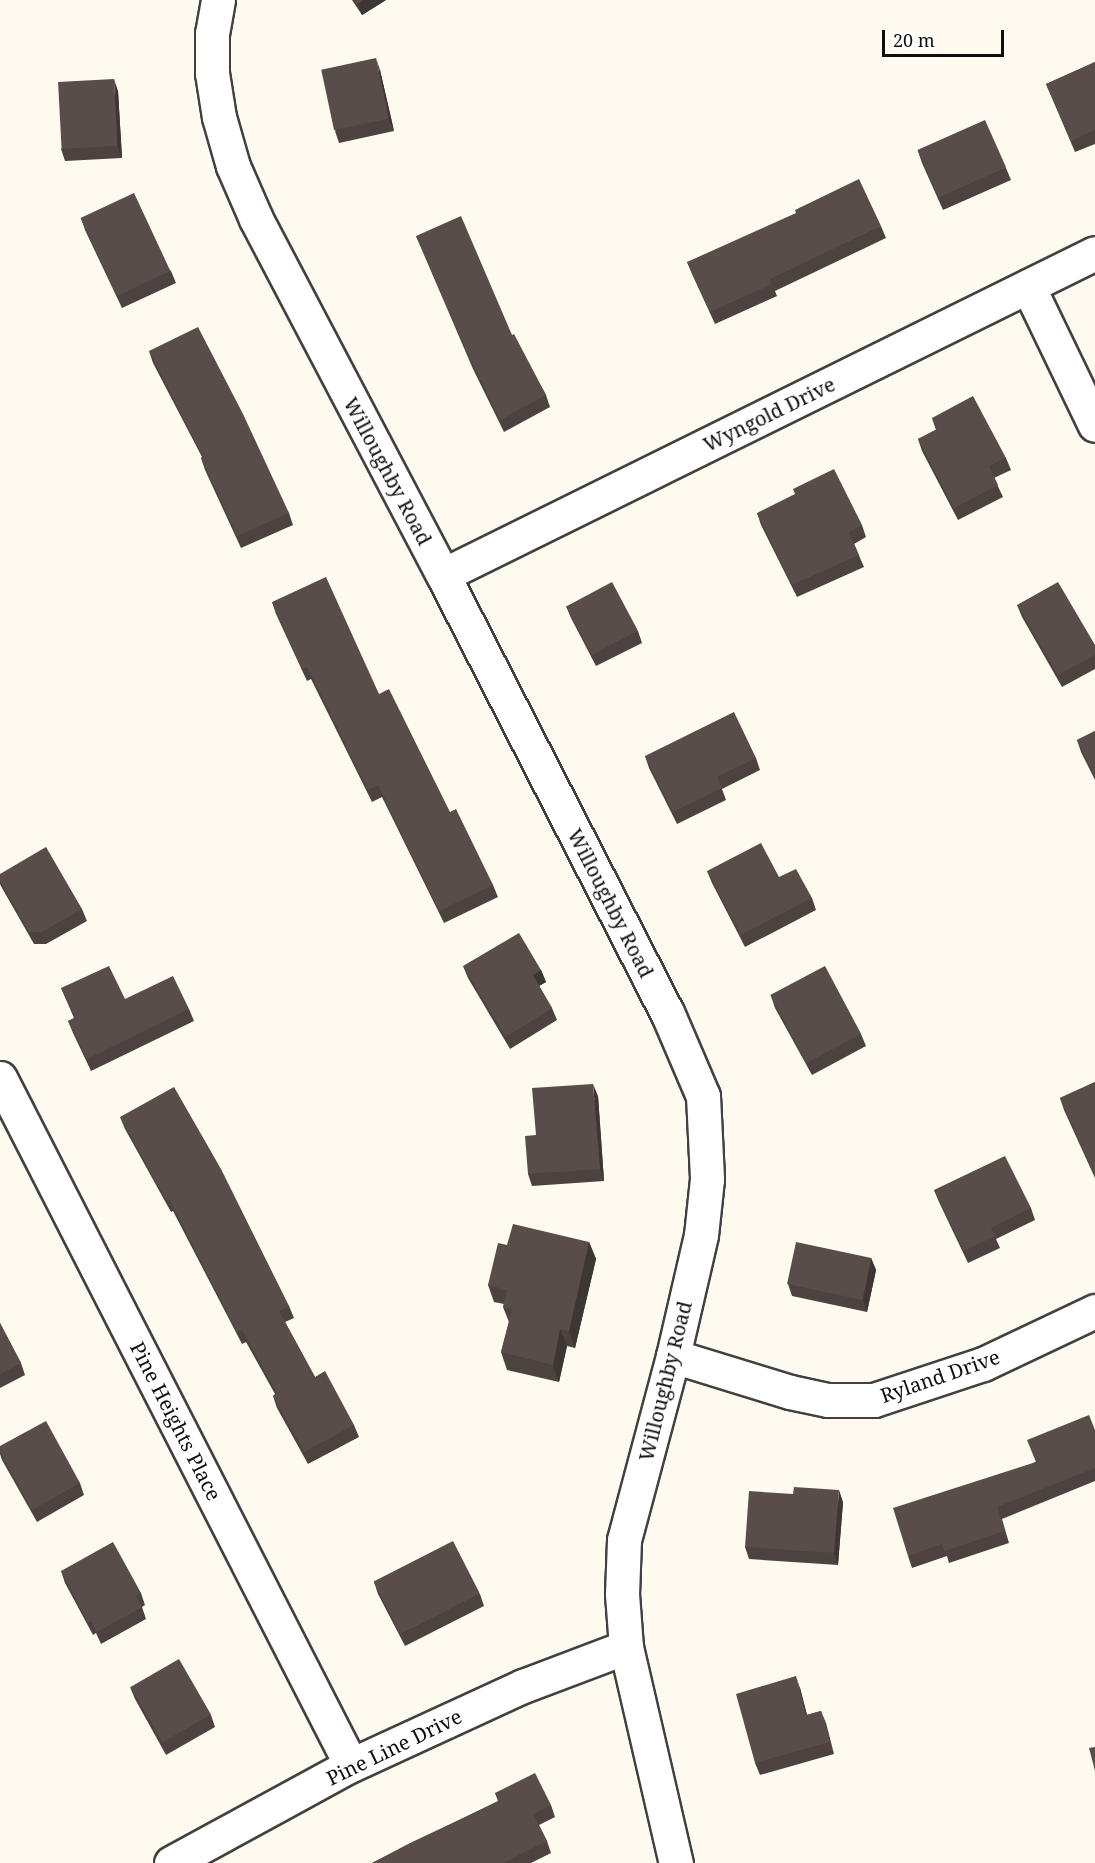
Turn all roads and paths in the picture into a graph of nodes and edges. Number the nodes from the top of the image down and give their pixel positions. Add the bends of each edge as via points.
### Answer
1 (218, 0) edge
2 (1095, 253) edge
3 (1028, 286) junction
4 (1095, 425) edge
5 (443, 575) junction
6 (0, 1078) edge
7 (1095, 1311) edge
8 (673, 1356) junction
9 (626, 1647) junction
10 (351, 1765) junction
11 (171, 1863) edge
12 (676, 1863) edge

1 - 5 street, Willoughby Road via 212,33 212,73 233,166 281,269
2 - 3 street, Wyngold Drive
3 - 4 street
3 - 5 street, Wyngold Drive
5 - 8 street, Willoughby Road via 667,1012 703,1096 707,1179 702,1223
6 - 10 street, Pine Heights Place
7 - 8 street, Ryland Drive via 983,1364 874,1400 828,1400 790,1392
8 - 9 street, Willoughby Road via 624,1540 622,1594
9 - 10 street, Pine Line Drive via 523,1686
9 - 12 street, Willoughby Road
10 - 11 street, Pine Line Drive

